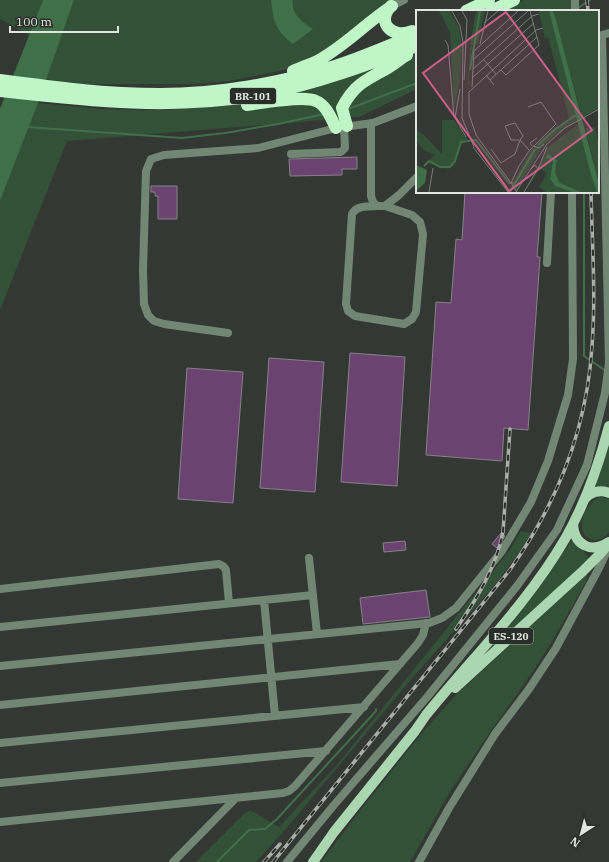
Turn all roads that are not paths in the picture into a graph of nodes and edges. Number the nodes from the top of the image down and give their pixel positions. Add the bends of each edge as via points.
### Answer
1 (404, 0) edge
2 (489, 0) edge
3 (514, 0) edge
4 (392, 6) junction
5 (468, 10) edge
6 (493, 10) edge
7 (416, 30) edge
8 (609, 33) edge
9 (416, 34) edge
10 (416, 47) edge
11 (416, 48) edge
12 (0, 80) edge
13 (255, 85) junction
14 (0, 92) edge
15 (84, 96) junction
16 (218, 101) junction
17 (416, 106) edge
18 (371, 123) junction
19 (342, 127) junction
20 (291, 154) dead end
21 (416, 178) edge
22 (551, 193) edge
23 (572, 193) edge
24 (381, 206) junction
25 (547, 263) dead end
26 (228, 332) dead end
27 (608, 376) edge
28 (609, 426) edge
29 (609, 493) edge
30 (582, 503) junction
31 (573, 524) junction
32 (609, 542) edge
33 (588, 547) junction
34 (609, 547) edge
35 (598, 556) junction
36 (309, 558) dead end
37 (599, 568) junction
38 (0, 589) edge
39 (313, 595) junction
40 (264, 600) junction
41 (230, 603) junction
42 (426, 623) junction
43 (0, 627) edge
44 (317, 634) junction
45 (268, 639) junction
46 (400, 664) junction
47 (0, 666) edge
48 (271, 678) junction
49 (0, 705) edge
50 (364, 707) junction
51 (275, 716) junction
52 (415, 731) junction
53 (0, 743) edge
54 (326, 751) junction
55 (0, 783) edge
56 (236, 798) junction
57 (0, 822) edge
58 (173, 862) edge
59 (287, 862) edge
60 (313, 862) edge
61 (419, 862) edge

1 - 4 street
2 - 5 highway
3 - 6 highway
4 - 7 highway via 386,17 388,27 401,34
4 - 13 highway via 319,60
8 - 27 street via 602,35
9 - 13 highway, BR-101 via 336,66
10 - 16 highway, BR-101 via 302,85
11 - 19 highway via 388,68 358,84 342,108
12 - 15 highway, BR-101
13 - 15 highway, BR-101 via 160,94
14 - 15 highway, BR-101
15 - 16 highway, BR-101 via 123,104
16 - 19 highway via 246,105 304,98 315,100
17 - 18 street
18 - 19 street
18 - 24 street via 371,196 373,202
19 - 20 street via 344,151
19 - 26 street via 258,148 164,154 151,159 146,171 143,270 144,304 148,315 154,321 164,324
21 - 24 street via 399,195
22 - 25 street
23 - 42 street via 574,348 565,407 548,461 531,502 502,551 456,608 442,618
24 - 24 street via 412,215 420,222 423,234 416,312 412,319 404,324 355,316 348,311 346,304 352,214 358,208
27 - 59 street via 587,465 557,530 517,586 428,696
28 - 30 main road, ES-120 via 600,458
29 - 30 main road via 592,493
30 - 31 main road, ES-120
31 - 33 main road via 576,538
31 - 52 main road, ES-120 via 533,587
32 - 33 main road via 595,548
32 - 35 main road, ES-120
33 - 35 street
34 - 37 street
35 - 37 street
35 - 52 main road, ES-120 via 460,683
36 - 39 street
37 - 61 street via 556,648 491,739
38 - 41 street via 219,564 226,570
39 - 40 street
39 - 44 street
40 - 41 street
40 - 45 street
41 - 43 street
42 - 44 street
42 - 46 street via 421,640
44 - 45 street
45 - 47 street
45 - 48 street
46 - 48 street
46 - 50 street
48 - 49 street
48 - 51 street
50 - 51 street
50 - 54 street
51 - 53 street
52 - 60 main road, ES-120
54 - 55 street
54 - 56 street via 290,791
56 - 57 street
56 - 58 street

